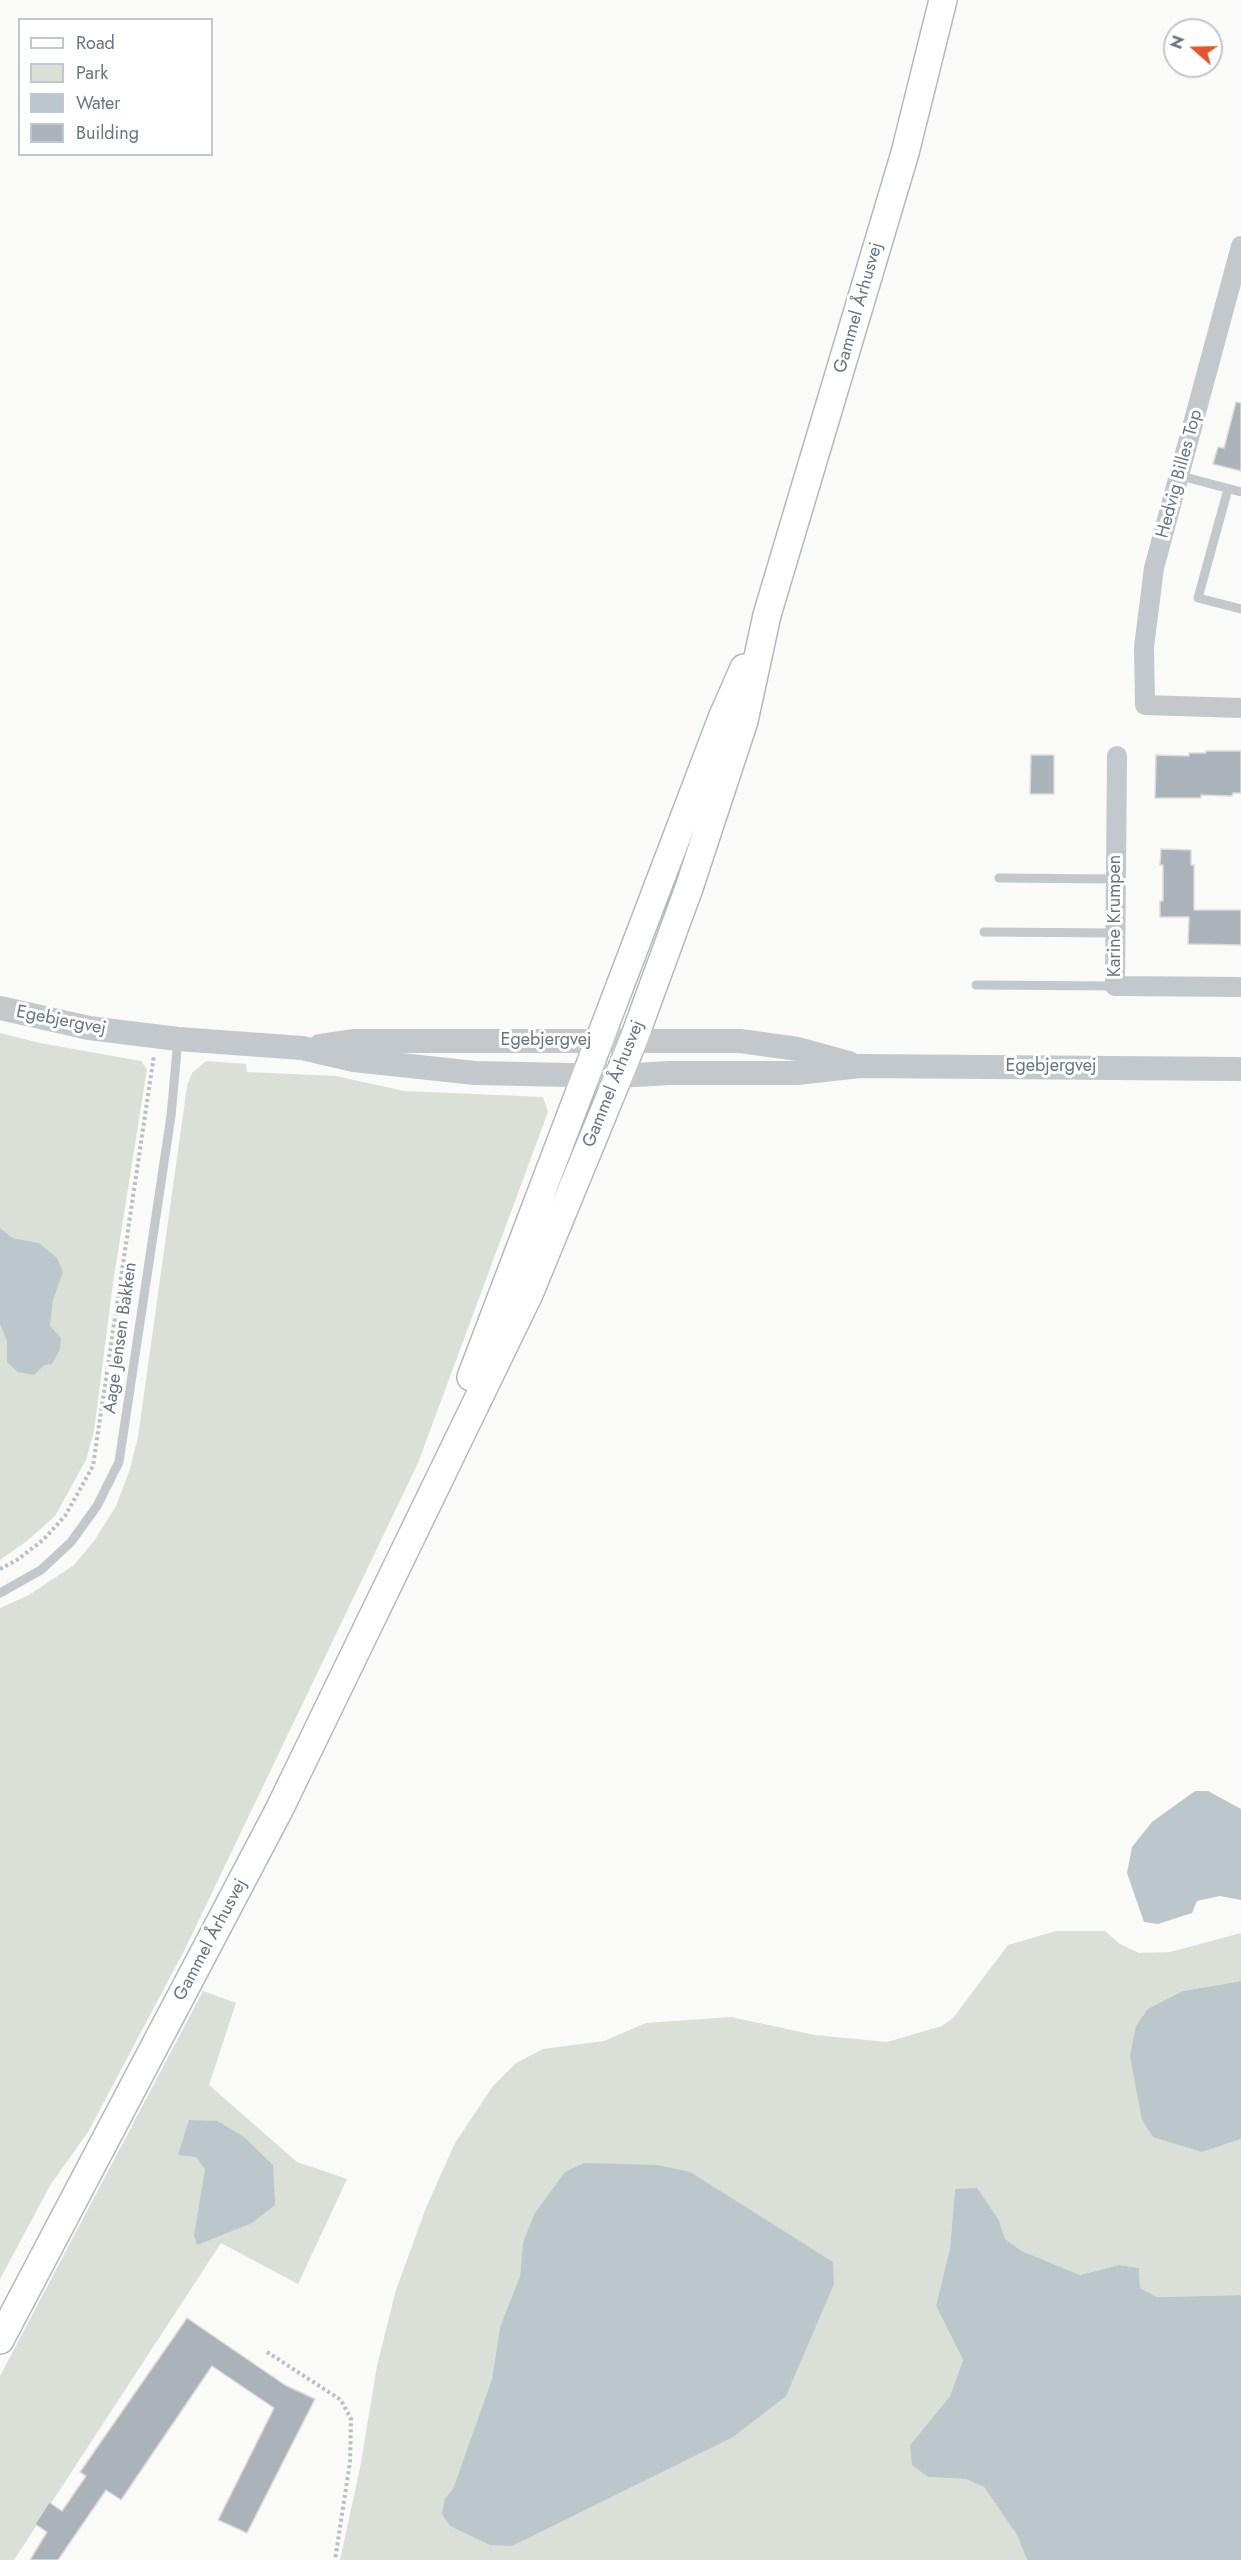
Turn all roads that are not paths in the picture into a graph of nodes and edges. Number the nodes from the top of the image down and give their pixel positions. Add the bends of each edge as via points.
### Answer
1 (943, 0) edge
2 (1241, 246) edge
3 (1181, 476) junction
4 (1228, 489) junction
5 (1241, 492) edge
6 (1241, 609) edge
7 (767, 615) junction
8 (1241, 708) edge
9 (1117, 756) dead end
10 (999, 878) dead end
11 (1116, 879) junction
12 (984, 932) dead end
13 (1116, 933) junction
14 (976, 985) dead end
15 (1115, 986) junction
16 (1241, 987) edge
17 (0, 1008) edge
18 (166, 1038) junction
19 (600, 1041) junction
20 (633, 1041) junction
21 (302, 1048) junction
22 (860, 1066) junction
23 (1241, 1069) edge
24 (588, 1075) junction
25 (618, 1076) junction
26 (411, 1535) junction
27 (0, 1593) edge
28 (0, 2340) edge

1 - 7 main road, Gammel Århusvej via 905,153
2 - 3 street, Hedvig Billes Top
3 - 4 lane
3 - 8 street, Hedvig Billes Top via 1154,568 1144,647 1145,705
4 - 5 lane
4 - 6 lane via 1198,598
7 - 19 main road, Gammel Århusvej via 722,718
7 - 20 main road, Gammel Århusvej via 744,721
9 - 11 street, Karine Krumpen
10 - 11 lane
11 - 13 street, Karine Krumpen
12 - 13 lane
13 - 15 street, Karine Krumpen
14 - 15 lane
15 - 16 street, Karine Krumpen
17 - 18 street, Egebjergvej via 89,1028
18 - 21 street, Egebjergvej
18 - 27 lane, Aage Jensen Bakken via 171,1116 119,1462 97,1506 71,1542 40,1570
19 - 20 street, Egebjergvej
19 - 21 street, Egebjergvej via 355,1041
19 - 24 main road, Gammel Århusvej
20 - 22 street, Egebjergvej via 740,1041 798,1049
20 - 25 main road, Gammel Århusvej
21 - 24 street, Egebjergvej via 354,1060 475,1073
22 - 23 street, Egebjergvej
22 - 25 street, Egebjergvej via 797,1073 670,1072
24 - 25 street, Egebjergvej
24 - 26 main road, Gammel Århusvej
25 - 26 main road, Gammel Århusvej via 529,1294
26 - 28 main road, Gammel Århusvej via 279,1810

